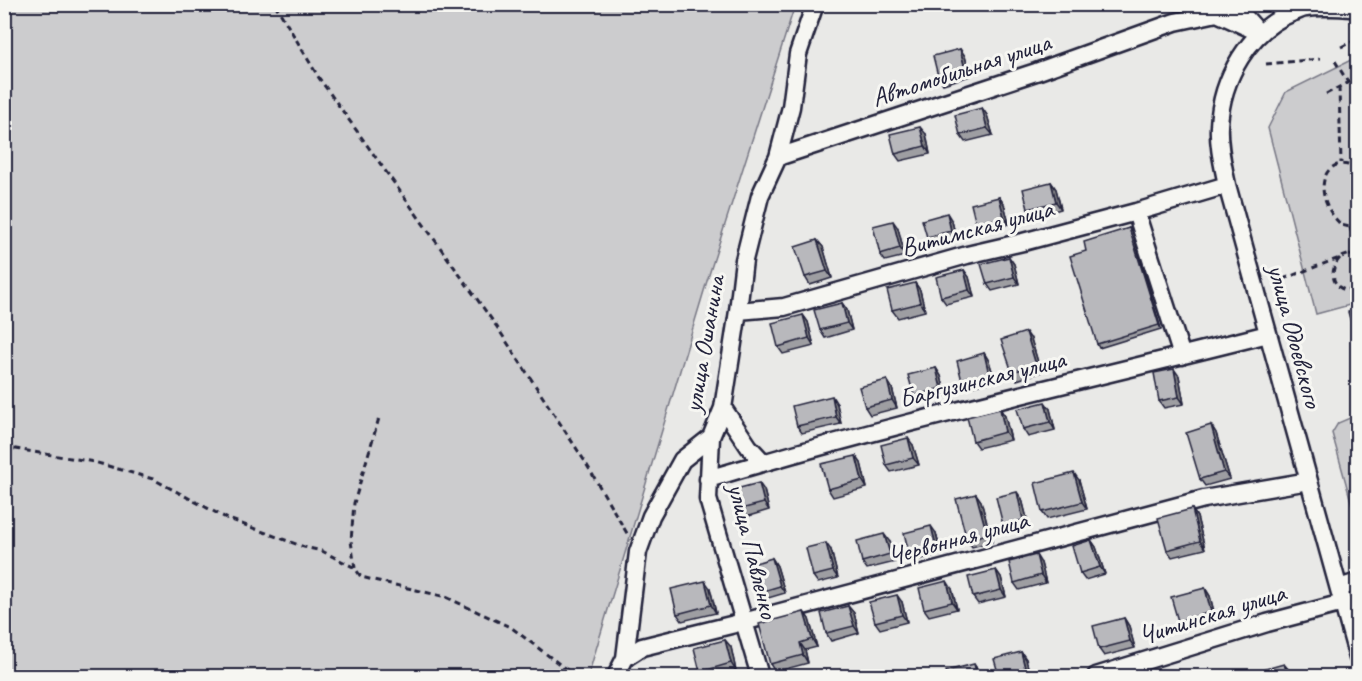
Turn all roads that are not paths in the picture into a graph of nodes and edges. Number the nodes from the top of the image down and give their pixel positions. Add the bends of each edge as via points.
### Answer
1 (815, 4) edge
2 (1233, 4) edge
3 (1358, 9) edge
4 (1260, 33) junction
5 (778, 157) junction
6 (1227, 185) junction
7 (1137, 212) junction
8 (738, 311) junction
9 (1268, 334) junction
10 (1182, 356) junction
11 (723, 408) junction
12 (711, 437) junction
13 (763, 462) junction
14 (708, 479) junction
15 (1309, 481) junction
16 (1358, 582) edge
17 (1341, 596) junction
18 (744, 622) junction
19 (1357, 653) edge
20 (625, 658) junction
21 (616, 676) edge
22 (760, 676) edge
23 (1096, 676) edge

1 - 5 street, улица Ошанина via 798,54 791,107
2 - 4 street
3 - 4 street, улица Одоевского via 1307,8 1279,18
4 - 5 street, Автомобильная улица via 1217,13 1174,22
4 - 6 street, улица Одоевского via 1242,55 1224,95 1219,124
5 - 8 street, улица Ошанина via 760,196 744,260
6 - 7 street, Витимская улица
6 - 9 street, улица Одоевского
7 - 8 street, Витимская улица via 784,307
7 - 10 street
8 - 11 street, улица Ошанина
9 - 10 street, Баргузинская улица
9 - 15 street, улица Одоевского
10 - 13 street, Баргузинская улица
11 - 12 street, улица Ошанина
11 - 13 street
12 - 14 street, улица Павленко
12 - 20 street, улица Ошанина via 682,460 651,516 638,552
13 - 14 street, Баргузинская улица
14 - 18 street, улица Павленко via 708,499
15 - 17 street, улица Одоевского
15 - 18 street, Червонная улица via 1204,499
16 - 17 street, Читинская улица
17 - 19 street, улица Одоевского
17 - 23 street, Читинская улица
18 - 20 street, Червонная улица via 642,647
18 - 22 street, улица Павленко
20 - 21 street, улица Ошанина

